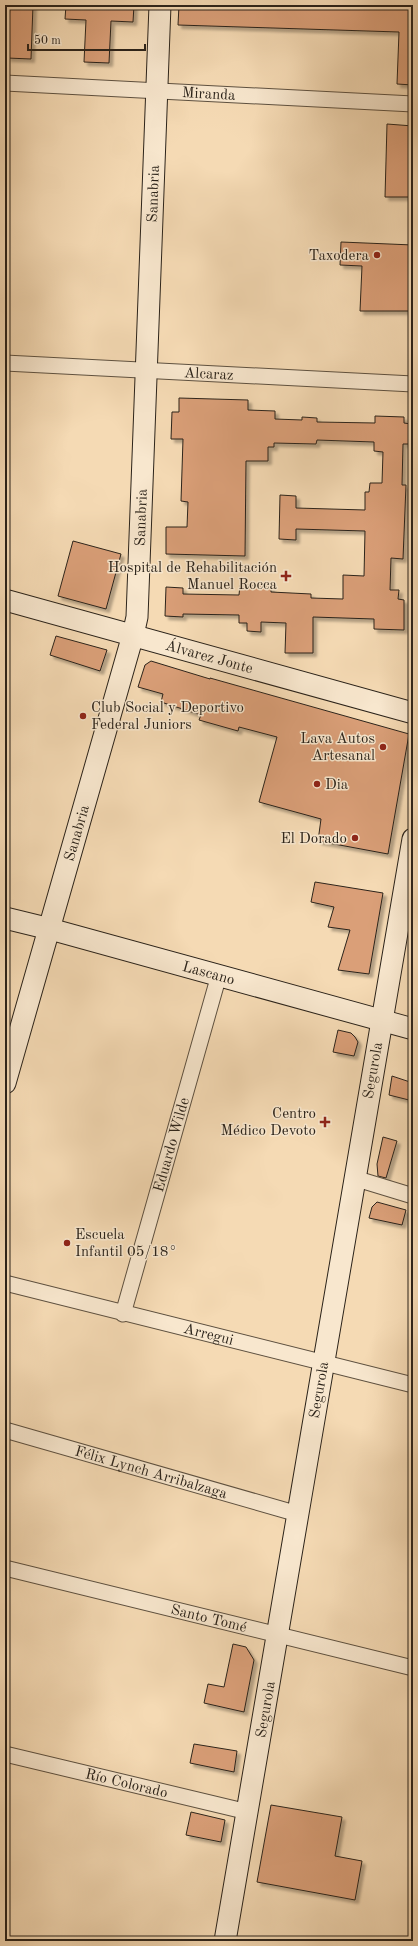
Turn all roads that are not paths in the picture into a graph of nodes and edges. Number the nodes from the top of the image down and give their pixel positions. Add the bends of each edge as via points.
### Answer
1 (160, 5) edge
2 (5, 83) edge
3 (156, 91) junction
4 (413, 104) edge
5 (5, 363) edge
6 (146, 371) junction
7 (413, 384) edge
8 (5, 600) edge
9 (133, 635) junction
10 (413, 713) edge
11 (413, 839) edge
12 (5, 918) edge
13 (50, 929) junction
14 (219, 975) junction
15 (380, 1021) junction
16 (413, 1029) edge
17 (5, 1083) edge
18 (354, 1178) junction
19 (413, 1196) edge
20 (5, 1283) edge
21 (123, 1314) junction
22 (324, 1364) junction
23 (413, 1385) edge
24 (5, 1430) edge
25 (298, 1514) junction
26 (5, 1568) edge
27 (278, 1636) junction
28 (413, 1668) edge
29 (5, 1754) edge
30 (248, 1812) junction
31 (224, 1941) edge

1 - 3 street, Sanabria
2 - 3 street, Miranda
3 - 4 street, Miranda
3 - 6 street, Sanabria
5 - 6 street, Alcaraz
6 - 7 street, Alcaraz
6 - 9 street, Sanabria via 139,595
8 - 9 street, Álvarez Jonte
9 - 10 street, Álvarez Jonte
9 - 13 street, Sanabria
11 - 15 street, Segurola
12 - 13 street, Lascano
13 - 14 street, Lascano
13 - 17 street, Sanabria
14 - 15 street, Lascano
14 - 21 street, Eduardo Wilde
15 - 16 street, Lascano
15 - 18 street, Segurola
18 - 19 street
18 - 22 street, Segurola
20 - 21 street, Arregui
21 - 22 street, Arregui
22 - 23 street, Arregui
22 - 25 street, Segurola
24 - 25 street, Félix Lynch Arribalzaga
25 - 27 street, Segurola
26 - 27 street, Santo Tomé
27 - 28 street, Santo Tomé
27 - 30 street, Segurola
29 - 30 street, Río Colorado
30 - 31 street, Segurola

